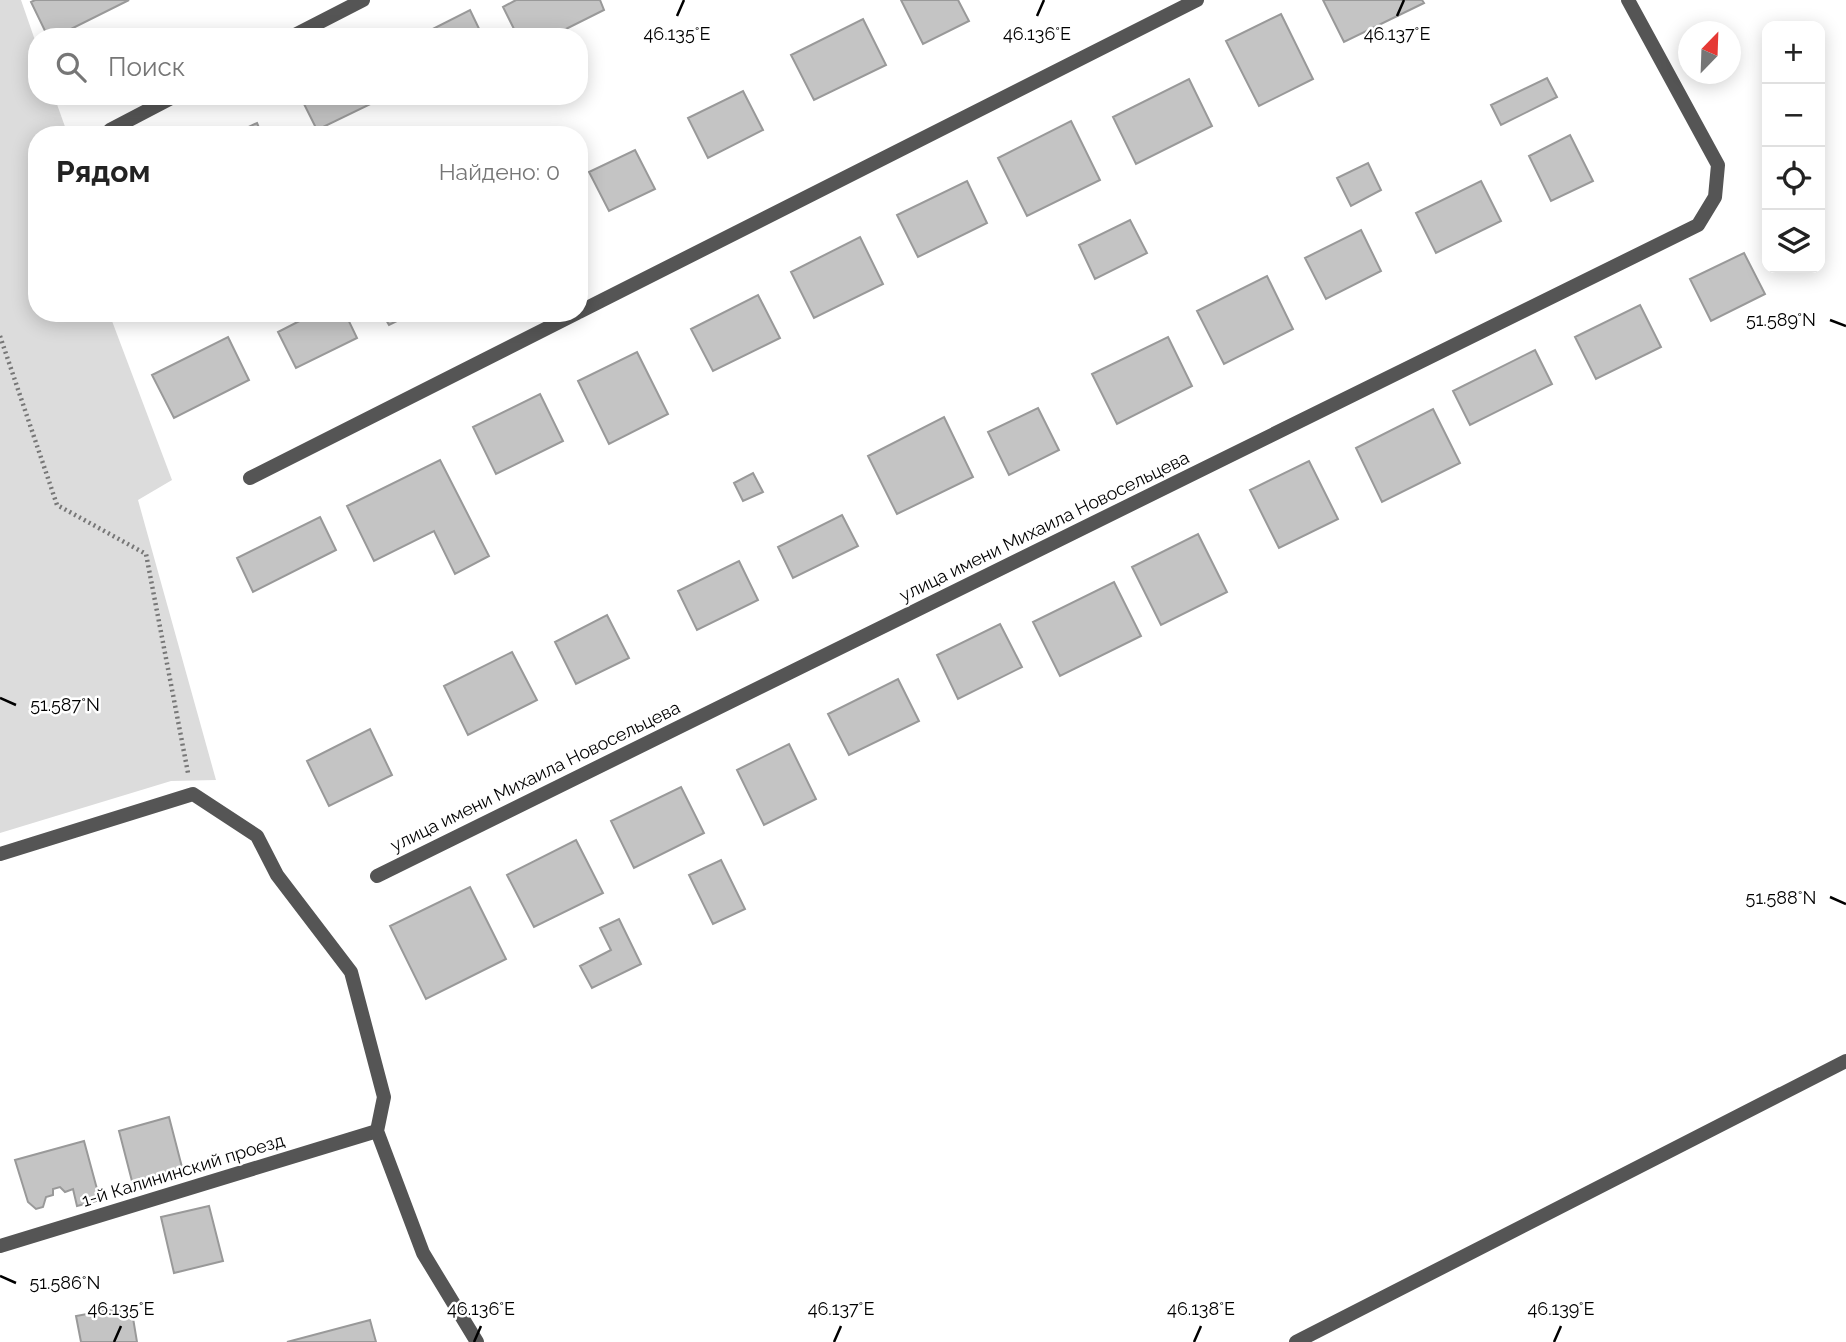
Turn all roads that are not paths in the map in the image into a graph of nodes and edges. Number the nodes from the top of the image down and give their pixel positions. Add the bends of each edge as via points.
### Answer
1 (363, 0) edge
2 (1197, 0) edge
3 (1628, 0) edge
4 (309, 28) edge
5 (158, 105) edge
6 (118, 126) edge
7 (588, 308) edge
8 (560, 322) edge
9 (250, 478) dead end
10 (0, 854) edge
11 (377, 876) dead end
12 (1846, 1061) edge
13 (377, 1131) junction
14 (0, 1246) edge
15 (477, 1342) edge
16 (1296, 1342) edge

1 - 4 street
2 - 7 street
3 - 11 street, улица имени Михаила Новосельцева via 1718,164 1716,197 1698,225
5 - 6 street
8 - 9 street
10 - 13 street via 192,794 257,836 277,874 351,972 384,1097
12 - 16 street
13 - 14 street, 1-й Калининский проезд
13 - 15 street via 423,1254

